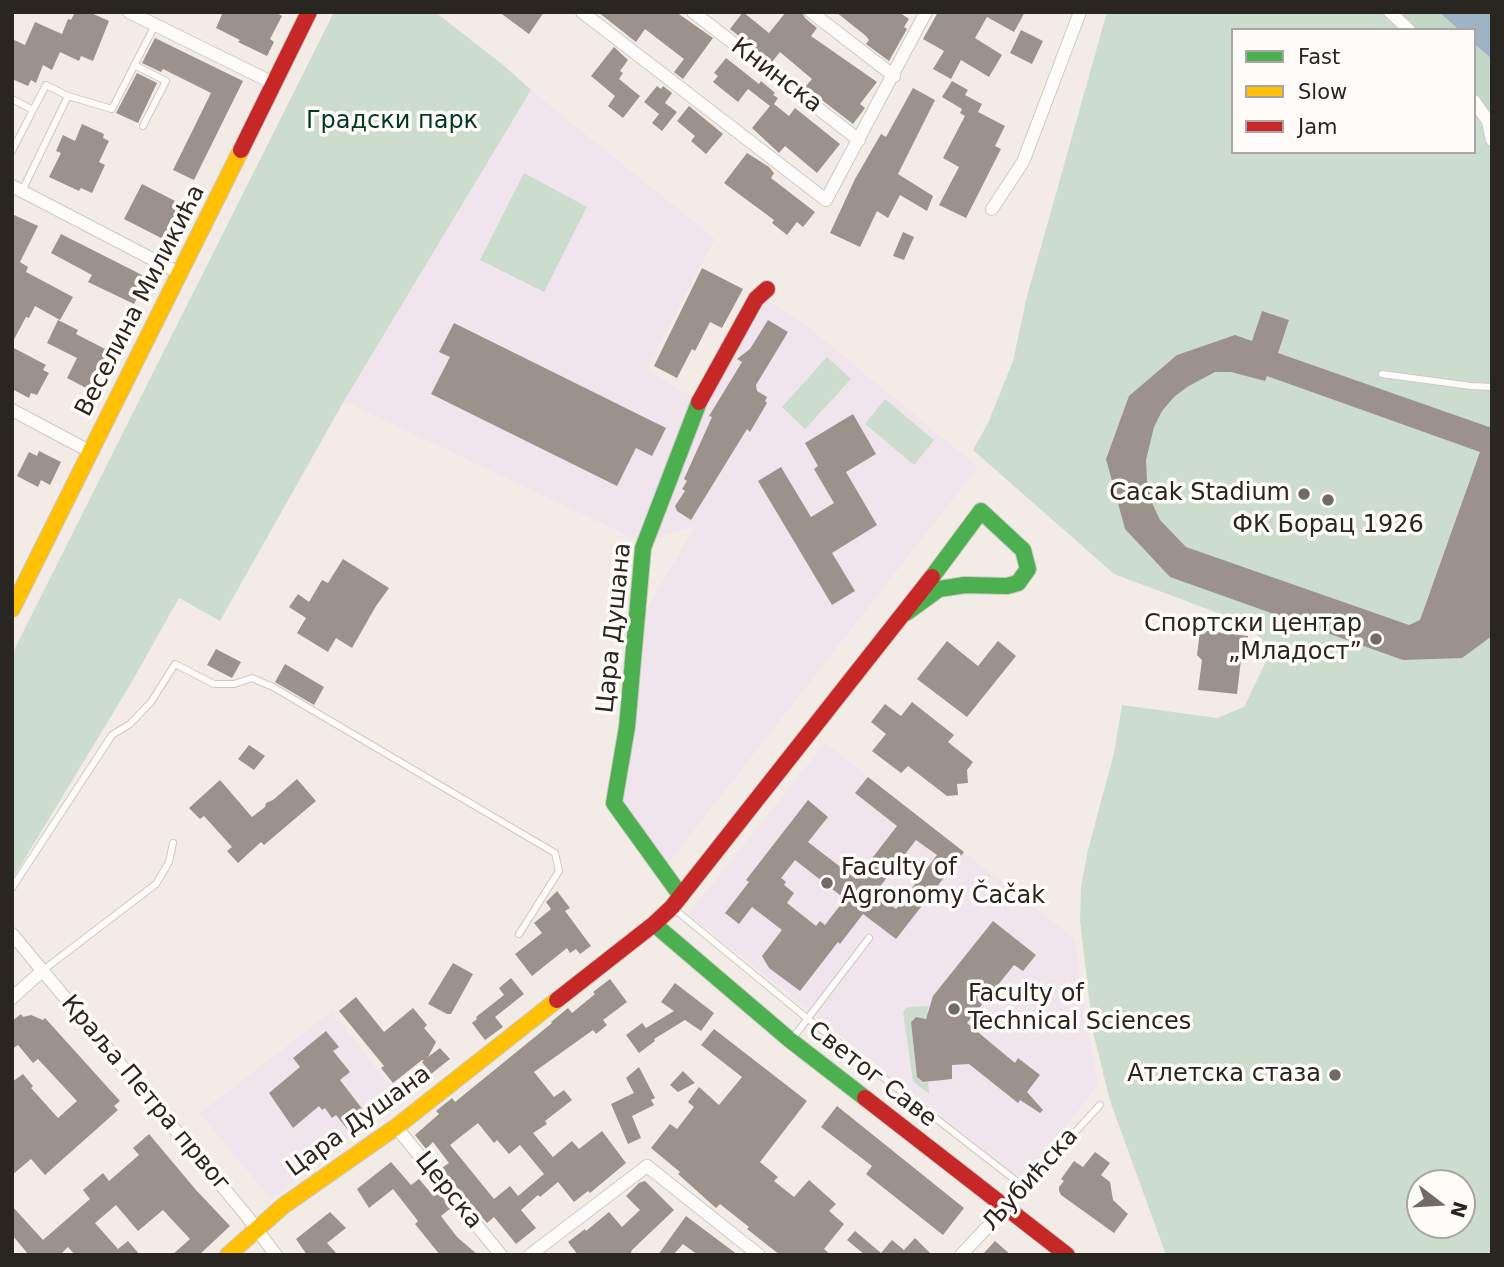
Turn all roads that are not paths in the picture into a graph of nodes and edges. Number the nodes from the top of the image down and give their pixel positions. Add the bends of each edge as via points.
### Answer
1 (128, 12) edge
2 (309, 12) edge
3 (582, 12) edge
4 (692, 12) edge
5 (811, 12) edge
6 (926, 12) edge
7 (1080, 12) edge
8 (1390, 12) edge
9 (155, 25) junction
10 (1407, 28) edge
11 (134, 65) junction
12 (894, 76) junction
13 (275, 84) junction
14 (68, 96) junction
15 (12, 99) edge
16 (1476, 104) edge
17 (33, 110) junction
18 (143, 126) dead end
19 (859, 140) junction
20 (1492, 140) edge
21 (12, 152) edge
22 (17, 188) edge
23 (992, 209) dead end
24 (181, 274) junction
25 (767, 289) dead end
26 (1382, 374) dead end
27 (1492, 387) edge
28 (12, 410) edge
29 (91, 452) junction
30 (15, 599) edge
31 (905, 613) junction
32 (173, 843) dead end
33 (12, 888) edge
34 (676, 901) junction
35 (654, 924) junction
36 (12, 934) edge
37 (519, 934) dead end
38 (869, 939) dead end
39 (42, 971) junction
40 (12, 998) edge
41 (808, 1019) junction
42 (790, 1040) junction
43 (1100, 1105) dead end
44 (396, 1127) junction
45 (1024, 1187) junction
46 (1005, 1208) junction
47 (257, 1228) junction
48 (228, 1255) edge
49 (276, 1255) edge
50 (501, 1255) edge
51 (530, 1255) edge
52 (759, 1255) edge
53 (961, 1255) edge
54 (1068, 1255) edge

1 - 9 street
2 - 13 street, Веселина Миликића
3 - 19 street via 826,200
4 - 19 street, Книнска
5 - 12 street
6 - 12 street
7 - 23 street via 1023,162
8 - 10 street
9 - 11 lane
9 - 13 street
11 - 14 lane via 112,109
11 - 18 lane via 166,81
12 - 19 street
13 - 24 street, Веселина Миликића
14 - 17 lane via 46,85
14 - 22 lane
15 - 17 lane
16 - 20 street via 1488,121
17 - 21 lane
22 - 24 street
24 - 29 street, Веселина Миликића
25 - 34 street, Цара Душана via 756,299 701,396 643,548 627,727 614,803
26 - 27 lane
28 - 29 street
29 - 30 street, Веселина Миликића
31 - 31 street, Цара Душана via 981,511 1023,550 1028,569 1018,583 939,589
31 - 34 street, Цара Душана
32 - 39 lane via 169,862 156,884
33 - 37 lane via 113,735 151,702 175,664 214,684 251,678 273,687 555,853 559,871
34 - 35 street, Цара Душана
34 - 41 lane, Светог Саве
35 - 42 street, Светог Саве
35 - 44 street, Цара Душана
36 - 39 street, Краља Петра првог
38 - 41 lane
39 - 40 street
39 - 47 street, Краља Петра првог
41 - 42 lane
41 - 45 lane, Светог Саве
42 - 46 street, Светог Саве
43 - 45 lane, Љубићска
44 - 47 street, Цара Душана
44 - 50 street, Церска
45 - 46 lane, Љубићска
46 - 53 street, Љубићска
46 - 54 street, Светог Саве
47 - 48 street, Цара Душана
47 - 49 street, Краља Петра првог
51 - 52 street via 647,1166

